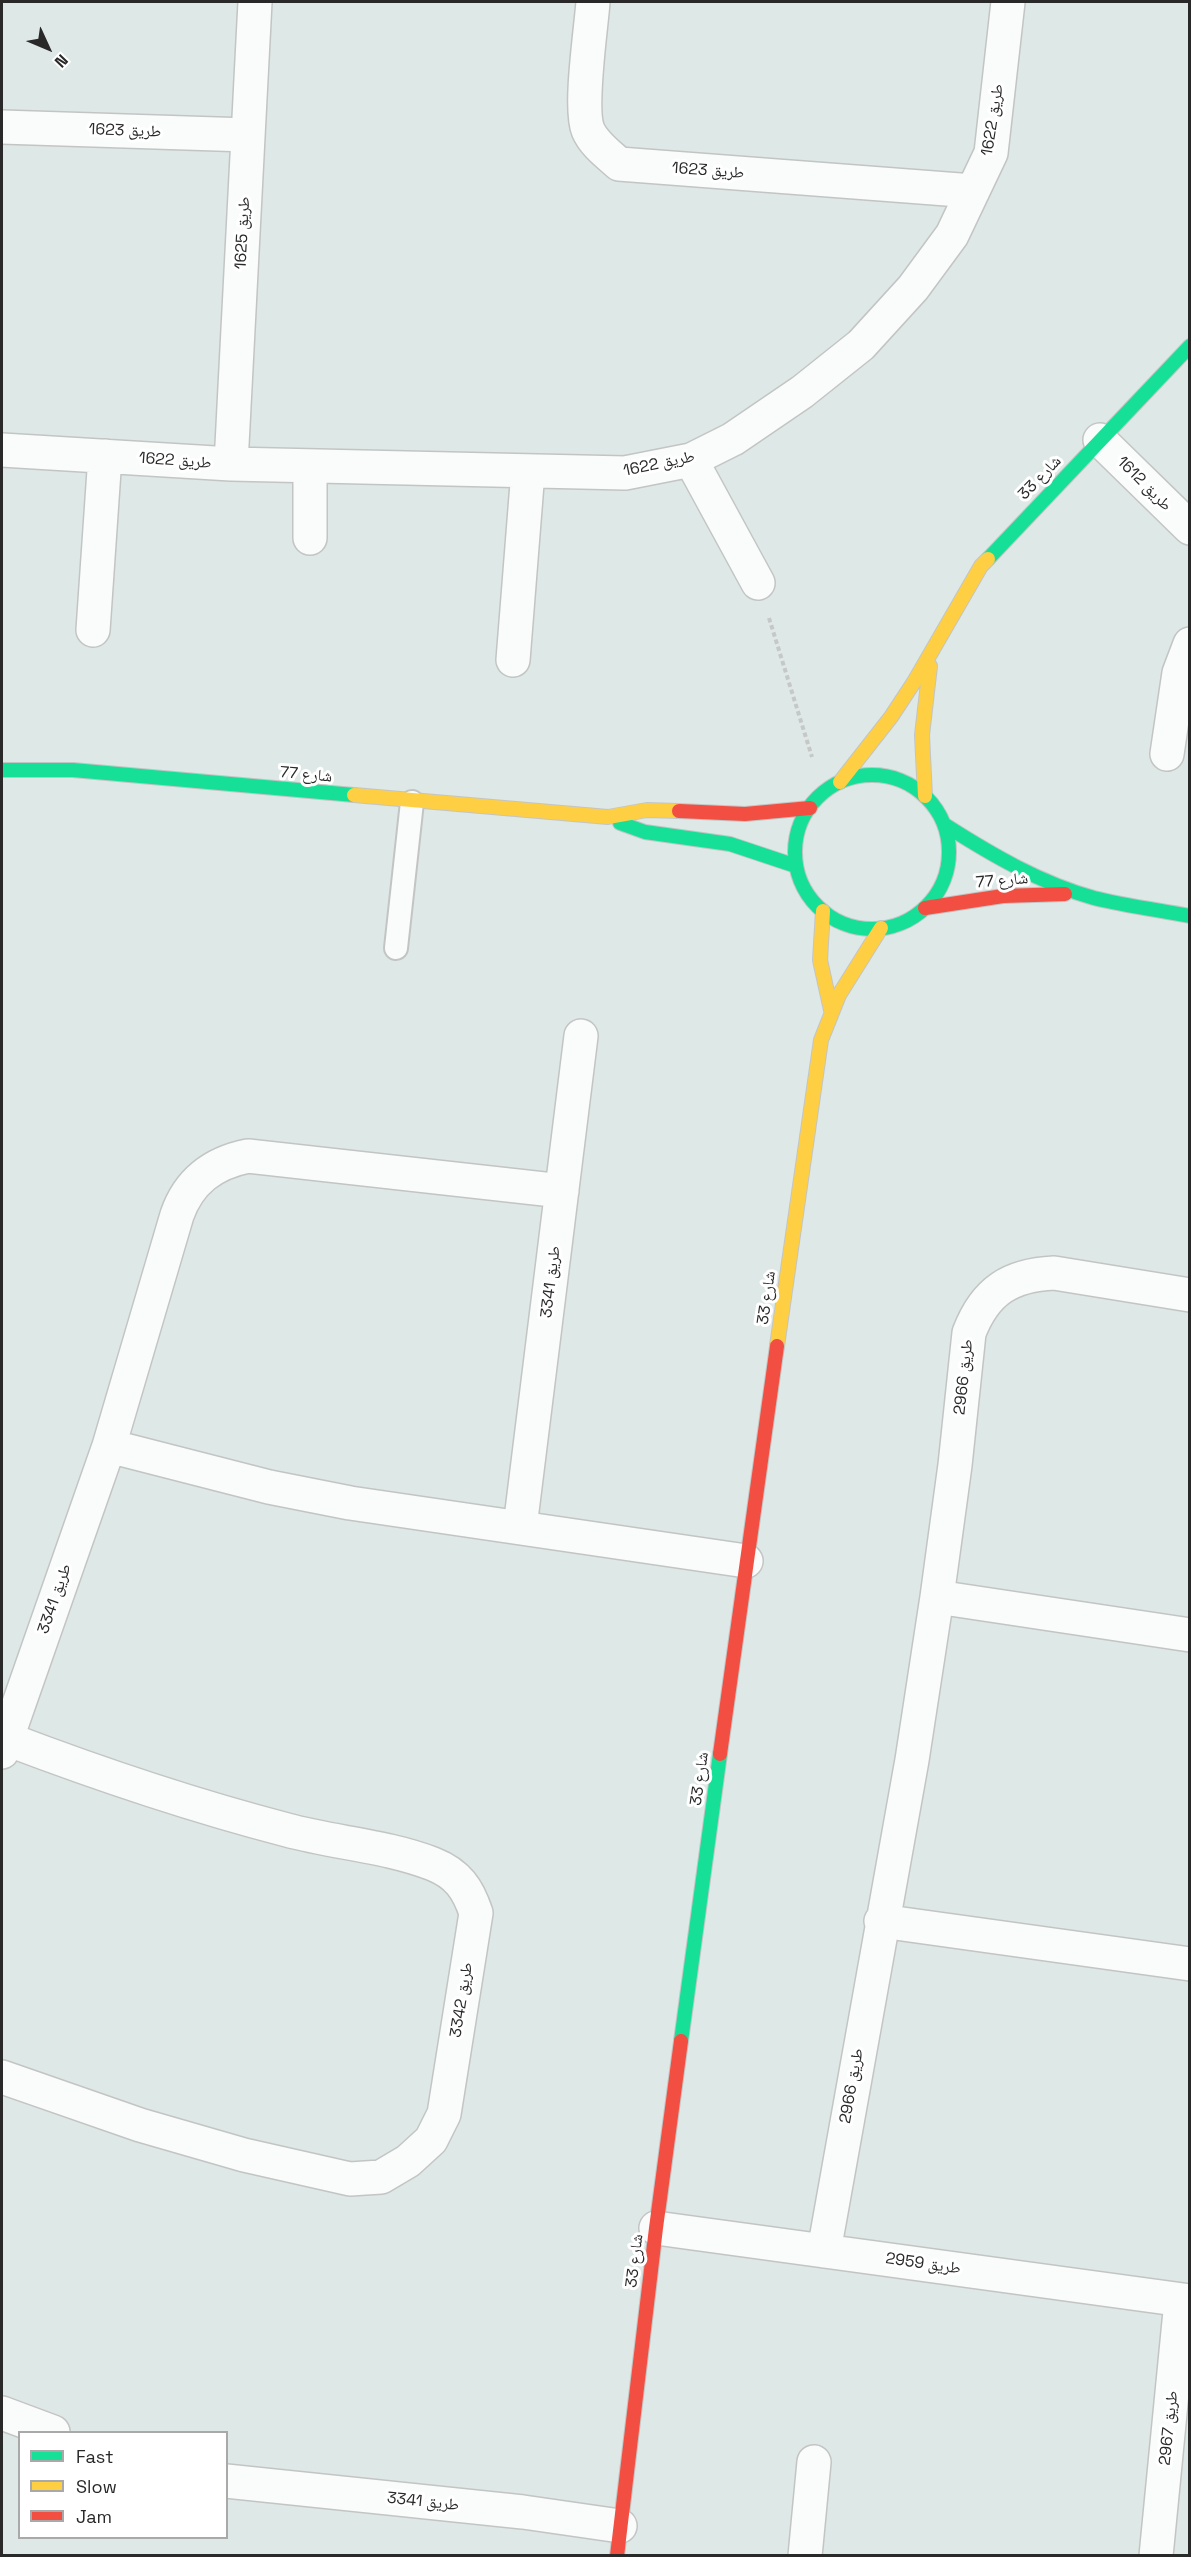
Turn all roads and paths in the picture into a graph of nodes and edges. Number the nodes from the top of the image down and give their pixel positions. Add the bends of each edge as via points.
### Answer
1 (255, 2) edge
2 (593, 2) edge
3 (1008, 2) edge
4 (2, 127) edge
5 (248, 135) junction
6 (973, 191) junction
7 (1190, 346) edge
8 (1100, 440) junction
9 (2, 450) edge
10 (105, 456) junction
11 (692, 460) junction
12 (231, 464) junction
13 (310, 466) junction
14 (528, 471) junction
15 (1190, 528) edge
16 (310, 538) dead end
17 (758, 583) joint
18 (93, 630) dead end
19 (1190, 644) edge
20 (934, 646) junction
21 (513, 660) dead end
22 (1167, 754) dead end
23 (2, 770) edge
24 (840, 782) junction
25 (824, 793) junction
26 (925, 796) junction
27 (412, 802) junction
28 (810, 808) junction
29 (608, 817) junction
30 (945, 825) junction
31 (796, 866) junction
32 (1082, 895) junction
33 (925, 908) junction
34 (823, 911) junction
35 (1190, 916) edge
36 (882, 928) junction
37 (396, 948) dead end
38 (831, 1010) junction
39 (581, 1036) dead end
40 (562, 1191) junction
41 (1190, 1295) edge
42 (109, 1446) junction
43 (520, 1527) junction
44 (746, 1562) junction
45 (938, 1597) junction
46 (1190, 1635) edge
47 (4, 1746) edge
48 (881, 1921) junction
49 (1190, 1964) edge
50 (2, 2077) edge
51 (656, 2228) junction
52 (824, 2251) junction
53 (1185, 2301) edge
54 (2, 2413) edge
55 (48, 2431) edge
56 (814, 2462) dead end
57 (228, 2481) edge
58 (618, 2541) edge
59 (805, 2556) edge
60 (1156, 2556) edge

1 - 5 street, طريق 1625
2 - 6 street, طريق 1623 via 584,104 587,129 619,164
3 - 6 street, طريق 1622 via 991,153
4 - 5 street, طريق 1623
5 - 12 street, طريق 1625
6 - 11 street, طريق 1622 via 952,235 913,288 861,345 802,392 743,432
7 - 8 street, شارع 33
8 - 15 street, طريق 1612
8 - 20 street, شارع 33 via 981,566
9 - 10 street, طريق 1622
10 - 12 street, طريق 1622
10 - 18 street
11 - 14 street, طريق 1622 via 625,473
11 - 17 street
12 - 13 street, طريق 1622
13 - 14 street, طريق 1622
13 - 16 street
14 - 21 street
17 - 25 path
19 - 22 street via 1179,673
20 - 24 street, شارع 33 via 891,717
20 - 26 street, شارع 33 via 922,735
23 - 27 street, شارع 77 via 73,770
24 - 25 street
24 - 26 street via 876,775 911,785
25 - 28 street
26 - 30 street
27 - 29 street, شارع 77
27 - 37 lane
28 - 29 street, شارع 77 via 744,814 647,810
28 - 31 street via 795,846
29 - 31 street, شارع 77 via 634,829 730,844
30 - 32 street, شارع 77 via 1011,865
30 - 33 street via 949,861 945,878
31 - 34 street via 808,896
32 - 33 street, شارع 77 via 1003,896
32 - 35 street, شارع 77
33 - 36 street via 905,921
34 - 36 street via 861,928
34 - 38 street via 820,960
36 - 38 street, شارع 33 via 844,982
38 - 44 street, شارع 33 via 821,1040
39 - 40 street, طريق 3341
40 - 42 street, طريق 3341 via 248,1156 212,1168 185,1196 177,1215
40 - 43 street, طريق 3341
41 - 45 street, طريق 2966 via 1054,1273 1017,1279 987,1300 969,1332
42 - 43 street via 269,1487 424,1515
42 - 47 street, طريق 3341
43 - 44 street
44 - 51 street, شارع 33
45 - 46 street
45 - 48 street, طريق 2966
47 - 50 street, طريق 3342 via 205,1809 434,1864 454,1875 469,1892 476,1912 444,2115 431,2140 408,2161 381,2177 350,2179 244,2155 140,2126
48 - 49 street
48 - 52 street, طريق 2966
51 - 52 street, طريق 2959
51 - 58 street, شارع 33
52 - 53 street, طريق 2959
53 - 60 street, طريق 2967
54 - 55 street
56 - 59 street
57 - 58 street, طريق 3341 via 523,2512

